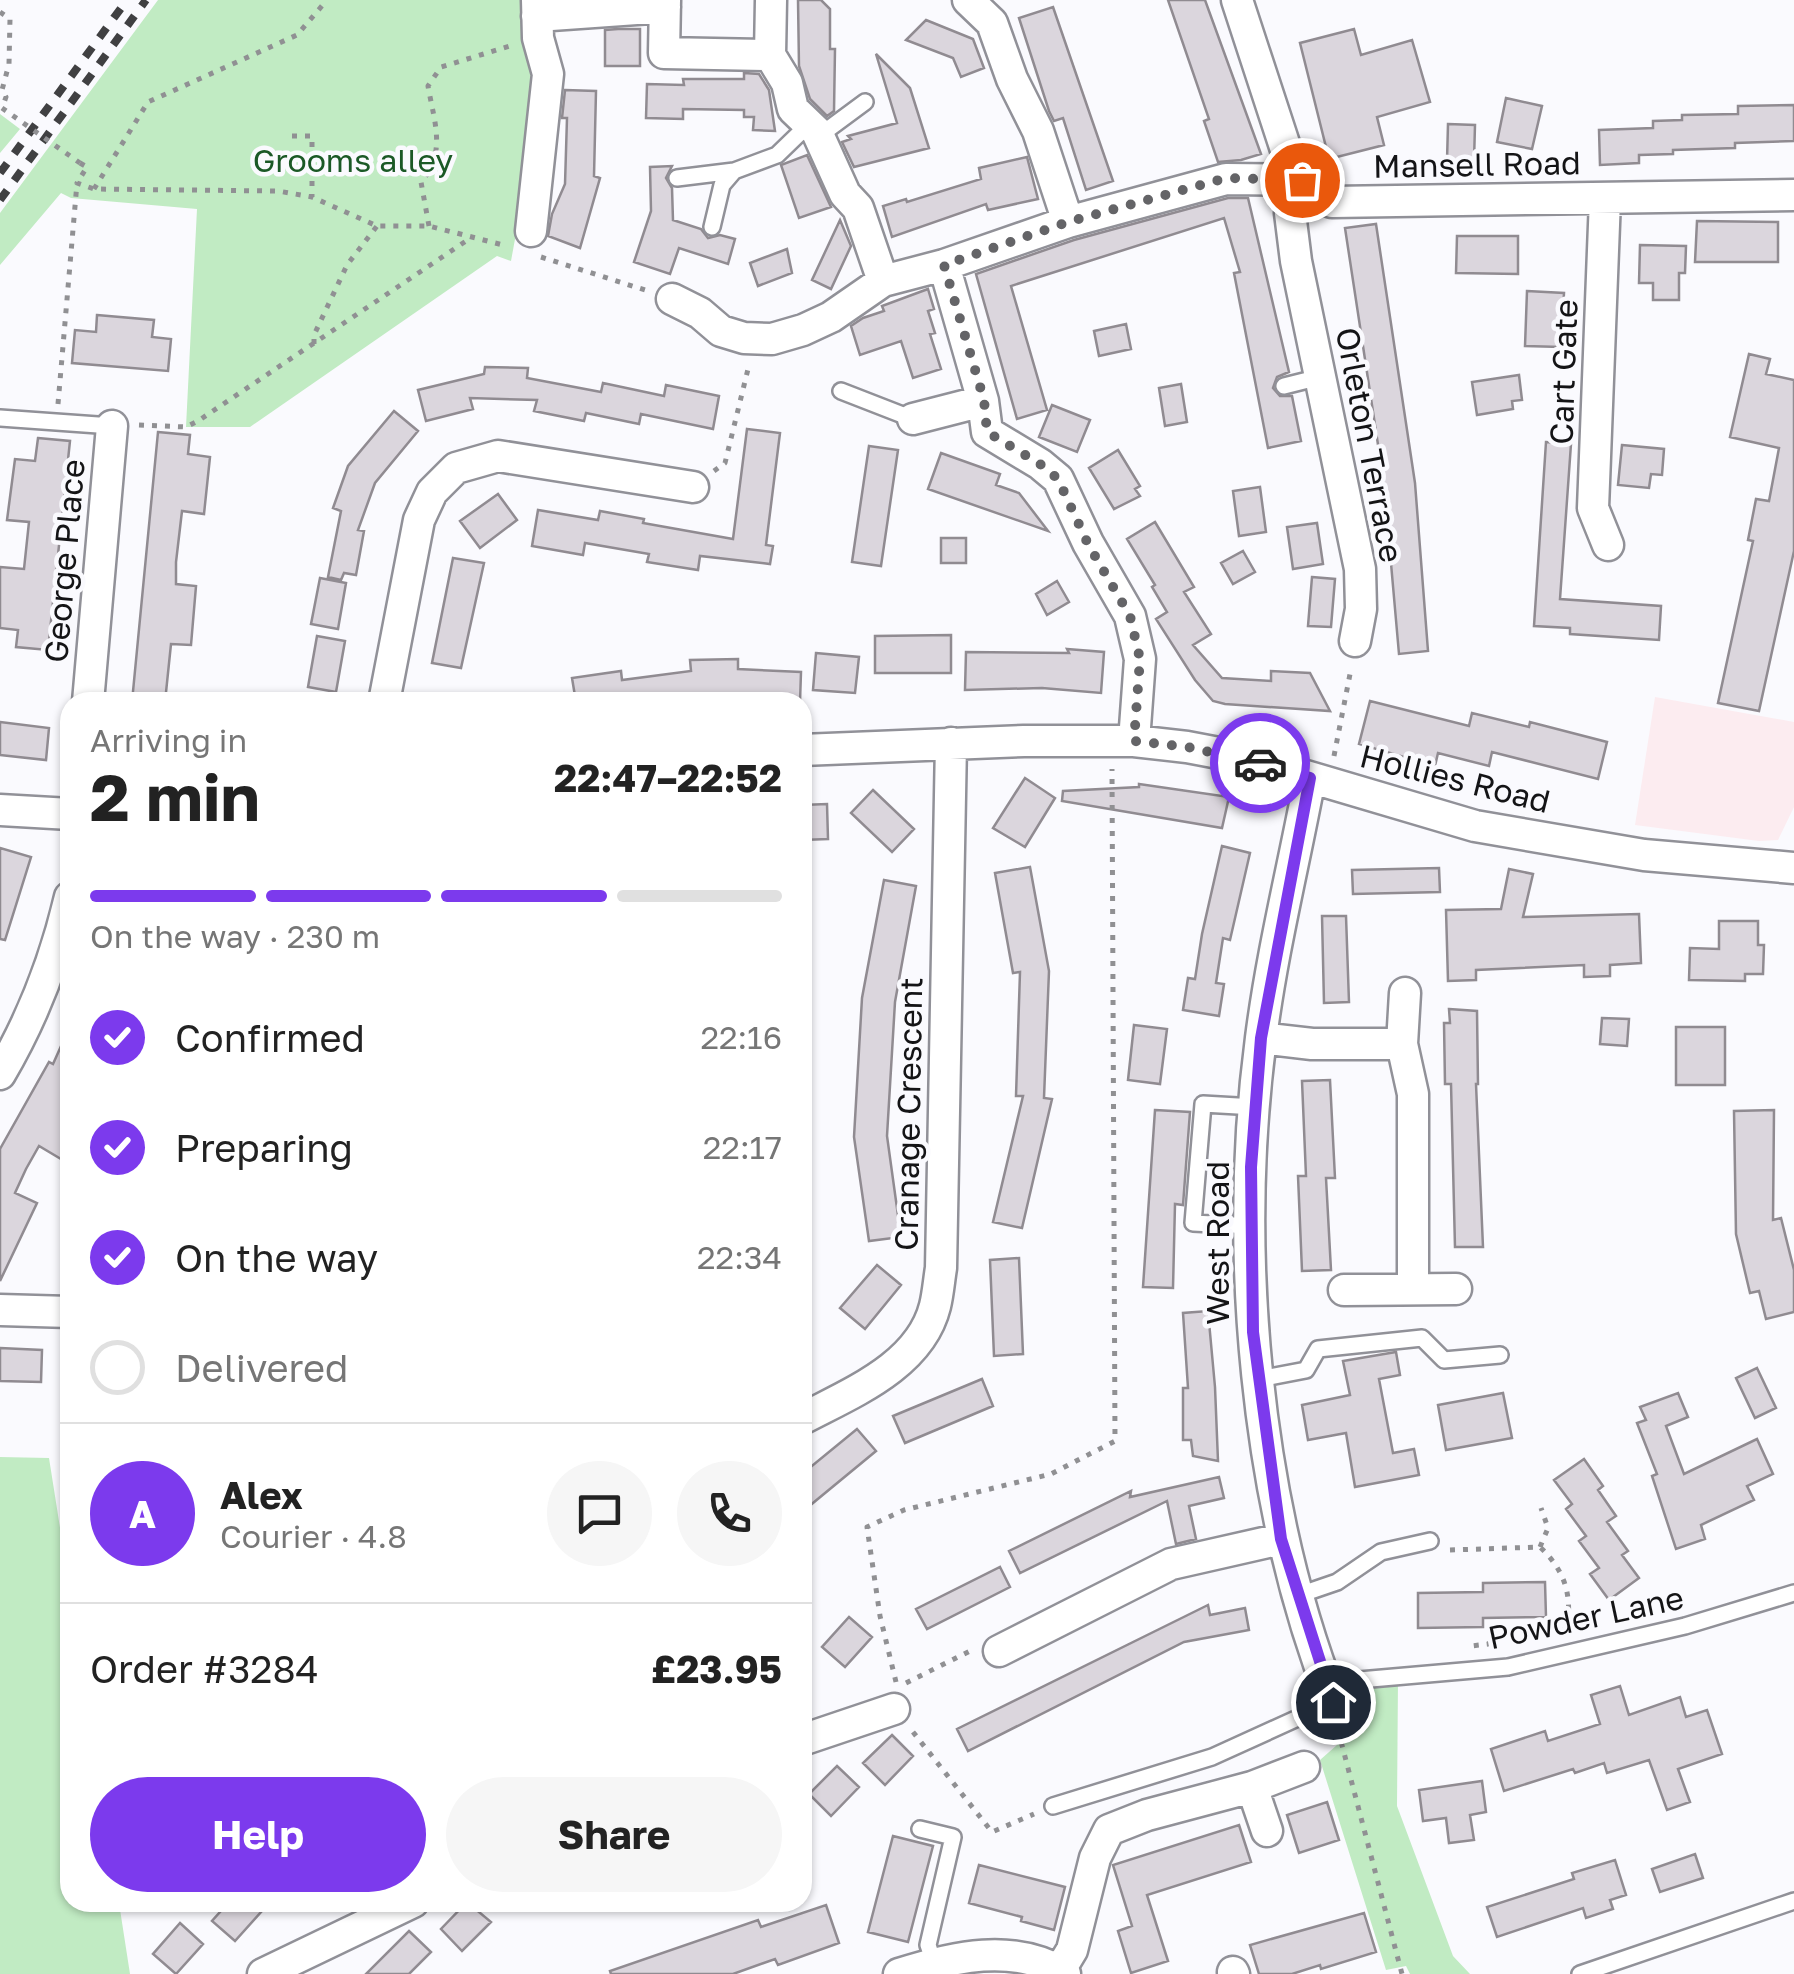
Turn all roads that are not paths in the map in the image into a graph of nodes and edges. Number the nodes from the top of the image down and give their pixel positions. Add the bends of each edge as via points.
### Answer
1 (772, 0) edge
2 (968, 0) edge
3 (1237, 0) edge
4 (665, 4) edge
5 (537, 18) edge
6 (770, 55) junction
7 (864, 102) dead end
8 (814, 130) junction
9 (734, 172) junction
10 (676, 178) dead end
11 (1305, 186) junction
12 (1794, 195) edge
13 (1605, 199) junction
14 (1068, 222) junction
15 (712, 227) dead end
16 (531, 246) road end
17 (944, 265) junction
18 (883, 281) junction
19 (672, 299) road end
20 (1320, 377) junction
21 (1284, 386) dead end
22 (841, 392) dead end
23 (984, 400) junction
24 (0, 418) edge
25 (913, 419) joint
26 (112, 426) joint
27 (693, 487) road end
28 (1608, 545) dead end
29 (1355, 641) road end
30 (89, 692) edge
31 (386, 692) edge
32 (1123, 741) junction
33 (951, 743) junction
34 (812, 750) edge
35 (1320, 781) junction
36 (0, 810) edge
37 (60, 813) edge
38 (1794, 868) edge
39 (60, 942) edge
40 (1405, 993) dead end
41 (1261, 1038) junction
42 (1402, 1044) junction
43 (0, 1074) edge
44 (1256, 1107) junction
45 (1252, 1226) junction
46 (1413, 1288) junction
47 (1456, 1289) dead end
48 (1344, 1290) dead end
49 (0, 1310) edge
50 (60, 1312) edge
51 (1500, 1355) dead end
52 (1260, 1380) junction
53 (812, 1414) edge
54 (1281, 1539) junction
55 (1430, 1541) road end
56 (1794, 1592) edge
57 (1298, 1595) junction
58 (999, 1651) road end
59 (1329, 1692) junction
60 (901, 1718) road end
61 (812, 1738) edge
62 (1304, 1767) dead end
63 (1252, 1787) junction
64 (1053, 1806) road end
65 (920, 1829) dead end
66 (1267, 1831) dead end
67 (1794, 1902) edge
68 (392, 1912) edge
69 (968, 1965) edge
70 (917, 1970) edge
71 (1062, 1972) edge
72 (263, 1974) edge
73 (1580, 1974) edge

1 - 6 street
2 - 14 street via 992,23
3 - 11 street via 1292,166
4 - 5 street
4 - 6 street via 664,53
5 - 16 street via 548,74
6 - 8 street via 788,83 794,109
7 - 8 lane
8 - 9 lane
8 - 18 street via 858,208
9 - 10 lane
9 - 15 lane via 722,185
11 - 13 street, Mansell Road via 1332,202
11 - 14 street, Mansell Road via 1226,178
11 - 20 street, Orleton Terrace via 1290,213
12 - 13 street, Mansell Road
13 - 28 street, Cart Gate via 1593,508
14 - 17 street, Mansell Road
17 - 18 street, Mansell Road
17 - 23 street
18 - 19 street, Mansell Road via 831,317 772,338 722,330
20 - 21 lane
20 - 29 street, Orleton Terrace via 1360,569
22 - 25 lane
23 - 25 street
23 - 32 street via 987,432 1058,479 1130,616 1140,659
24 - 26 lane
26 - 30 street, George Place
27 - 31 street via 498,456 456,468 432,492 420,520
32 - 33 street, Hollies Road
32 - 35 street, Hollies Road via 1245,758
33 - 34 street, Hollies Road
33 - 53 street, Cranage Crescent via 935,1309 921,1339 895,1365
35 - 38 street, Hollies Road via 1475,826 1644,856
35 - 41 street, West Road
36 - 37 street
39 - 43 street via 28,1026
40 - 42 street
41 - 42 street
41 - 44 street, West Road
42 - 46 street via 1413,1094
44 - 45 street, West Road
44 - 45 lane via 1203,1104 1193,1222
45 - 52 street, West Road
46 - 47 street
46 - 48 street
49 - 50 street
51 - 52 lane via 1444,1360 1422,1338 1318,1349 1306,1370
52 - 54 street, West Road
54 - 57 street, West Road
54 - 58 street via 1171,1564
55 - 57 lane via 1380,1552 1337,1582
56 - 59 lane, Powder Lane via 1685,1626 1508,1667
57 - 59 street, West Road
59 - 64 lane, Powder Lane via 1212,1758
60 - 61 street
62 - 63 street
63 - 66 street
63 - 71 street via 1110,1830 1095,1858
65 - 70 lane via 953,1837
67 - 73 lane
68 - 72 street
69 - 70 street
69 - 71 street via 985,1954

